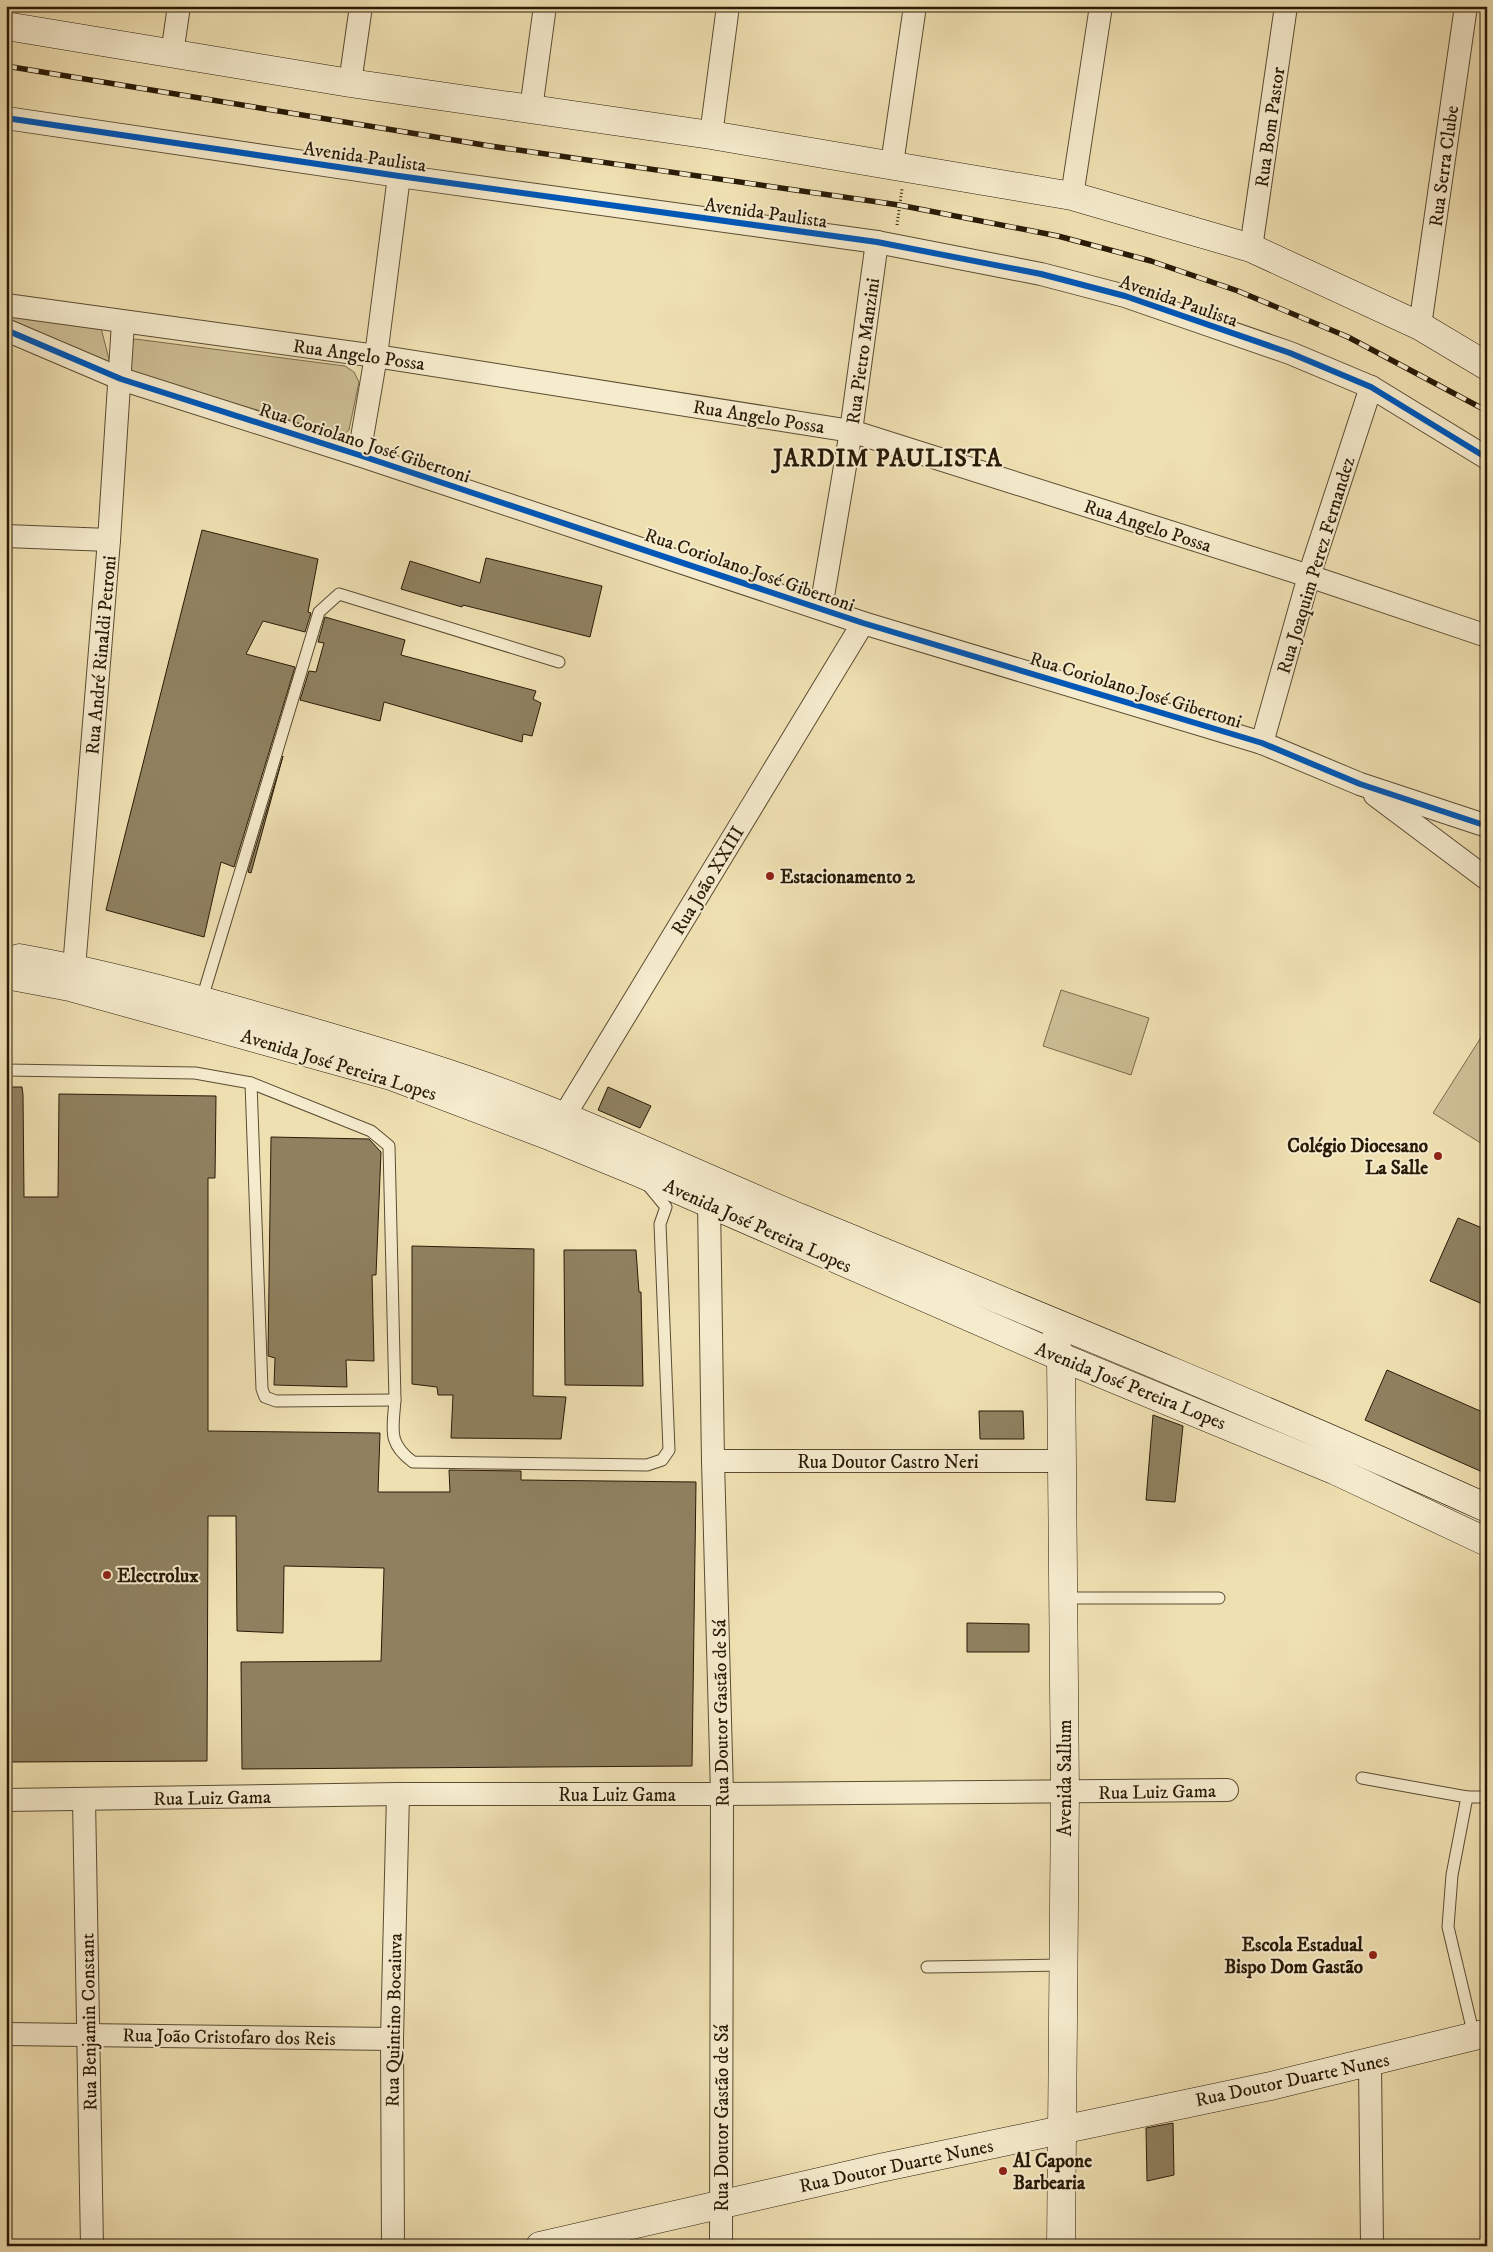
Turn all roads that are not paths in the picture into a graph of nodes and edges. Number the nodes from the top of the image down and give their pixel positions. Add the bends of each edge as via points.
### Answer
1 (179, 6) edge
2 (361, 6) edge
3 (544, 6) edge
4 (728, 6) edge
5 (915, 6) edge
6 (1101, 6) edge
7 (1286, 6) edge
8 (1466, 6) edge
9 (6, 26) edge
10 (172, 54) junction
11 (350, 83) junction
12 (531, 109) junction
13 (6, 118) edge
14 (711, 135) junction
15 (898, 165) junction
16 (399, 176) junction
17 (1072, 196) junction
18 (886, 244) junction
19 (1251, 248) junction
20 (6, 305) edge
21 (123, 322) junction
22 (1420, 326) junction
23 (6, 330) edge
24 (376, 356) junction
25 (1487, 366) edge
26 (121, 379) junction
27 (1371, 387) junction
28 (852, 431) junction
29 (359, 455) junction
30 (1487, 458) edge
31 (6, 536) edge
32 (109, 540) junction
33 (1309, 576) junction
34 (821, 608) junction
35 (864, 623) junction
36 (1487, 636) edge
37 (559, 662) dead end
38 (1262, 743) junction
39 (1360, 784) junction
40 (1487, 826) edge
41 (1487, 879) edge
42 (6, 956) edge
43 (6, 975) edge
44 (72, 978) junction
45 (199, 1010) junction
46 (6, 1070) edge
47 (251, 1083) junction
48 (557, 1127) junction
49 (639, 1160) junction
50 (714, 1193) junction
51 (1040, 1316) junction
52 (1062, 1357) junction
53 (394, 1400) junction
54 (1347, 1444) junction
55 (713, 1461) junction
56 (1063, 1461) junction
57 (1334, 1470) junction
58 (1487, 1508) edge
59 (1487, 1542) edge
60 (1064, 1598) junction
61 (1219, 1598) dead end
62 (1362, 1778) dead end
63 (1227, 1790) dead end
64 (1065, 1793) junction
65 (398, 1794) junction
66 (722, 1794) junction
67 (1467, 1797) junction
68 (1487, 1797) edge
69 (84, 1799) junction
70 (6, 1800) edge
71 (1064, 1965) junction
72 (927, 1967) dead end
73 (6, 2034) edge
74 (89, 2034) junction
75 (1480, 2035) edge
76 (392, 2039) junction
77 (1370, 2063) junction
78 (1061, 2130) junction
79 (720, 2204) junction
80 (92, 2246) edge
81 (393, 2246) edge
82 (540, 2246) edge
83 (721, 2246) edge
84 (1061, 2246) edge
85 (1372, 2246) edge

1 - 10 street
2 - 11 street
3 - 12 street
4 - 14 street
5 - 15 street
6 - 17 street
7 - 19 street, Rua Bom Pastor
8 - 22 street, Rua Serra Clube
9 - 10 street
10 - 11 street
11 - 12 street
12 - 14 street
13 - 16 street, Avenida Paulista
14 - 15 street
15 - 17 street
16 - 18 street, Avenida Paulista
16 - 24 street
17 - 19 street
18 - 27 street, Avenida Paulista via 1032,272 1125,296 1290,353
18 - 28 street, Rua Pietro Manzini
19 - 22 street
20 - 21 street, Rua Angelo Possa
21 - 24 street, Rua Angelo Possa
21 - 26 street, Rua André Rinaldi Petroni
22 - 25 street
23 - 26 street, Rua Coriolano José Gibertoni
24 - 28 street, Rua Angelo Possa
24 - 29 street
26 - 29 street, Rua Coriolano José Gibertoni
26 - 32 street, Rua André Rinaldi Petroni
27 - 30 street, Avenida Paulista
27 - 33 street, Rua Joaquim Perez Fernandez
28 - 33 street, Rua Angelo Possa
28 - 34 street, Rua Pietro Manzini
29 - 34 street, Rua Coriolano José Gibertoni
31 - 32 street
32 - 44 street, Rua André Rinaldi Petroni
33 - 36 street, Rua Angelo Possa
33 - 38 street, Rua Joaquim Perez Fernandez
34 - 35 street, Rua Coriolano José Gibertoni
35 - 38 street, Rua Coriolano José Gibertoni
35 - 48 street, Rua João XXIII
37 - 45 lane via 339,594 319,612
38 - 39 street, Rua Coriolano José Gibertoni
39 - 40 street, Rua Coriolano José Gibertoni
39 - 41 street
42 - 44 street, Avenida José Pereira Lopes
43 - 44 street, Avenida José Pereira Lopes
44 - 45 street, Avenida José Pereira Lopes
45 - 48 street, Avenida José Pereira Lopes via 391,1076
46 - 47 lane via 194,1073
47 - 53 lane via 372,1131 389,1146
47 - 53 lane via 262,1389 265,1397 276,1401
48 - 49 street, Avenida José Pereira Lopes
49 - 50 street, Avenida José Pereira Lopes
49 - 53 lane via 666,1207 660,1224 669,1450 662,1460 647,1465 413,1462 400,1452 392,1434
50 - 51 street, Avenida José Pereira Lopes
50 - 52 street, Avenida José Pereira Lopes
50 - 55 street, Rua Doutor Gastão de Sá
51 - 52 street, Avenida Sallum
51 - 54 street, Avenida José Pereira Lopes
52 - 56 street, Avenida Sallum
52 - 57 street, Avenida José Pereira Lopes
54 - 57 street
54 - 58 street, Avenida José Pereira Lopes
55 - 56 street, Rua Doutor Castro Neri
55 - 66 street, Rua Doutor Gastão de Sá
56 - 60 street, Avenida Sallum
57 - 59 street, Avenida José Pereira Lopes
60 - 61 lane
60 - 64 street, Avenida Sallum
62 - 67 lane
63 - 64 street, Rua Luiz Gama
64 - 66 street, Rua Luiz Gama
64 - 71 street, Avenida Sallum
65 - 66 street, Rua Luiz Gama
65 - 69 street, Rua Luiz Gama
65 - 76 street, Rua Quintino Bocaiuva
66 - 79 street, Rua Doutor Gastão de Sá
67 - 68 lane
67 - 75 lane via 1452,1875 1448,1927
69 - 70 street, Rua Luiz Gama
69 - 74 street, Rua Benjamin Constant
71 - 72 lane
71 - 78 street, Avenida Sallum
73 - 74 street, Rua João Cristofaro dos Reis
74 - 76 street, Rua João Cristofaro dos Reis
74 - 80 street, Rua Benjamin Constant
75 - 77 street, Rua Doutor Duarte Nunes
76 - 81 street, Rua Quintino Bocaiuva
77 - 78 street, Rua Doutor Duarte Nunes
77 - 85 street
78 - 79 street, Rua Doutor Duarte Nunes
78 - 84 street, Avenida Sallum
79 - 82 street, Rua Doutor Duarte Nunes
79 - 83 street, Rua Doutor Gastão de Sá

